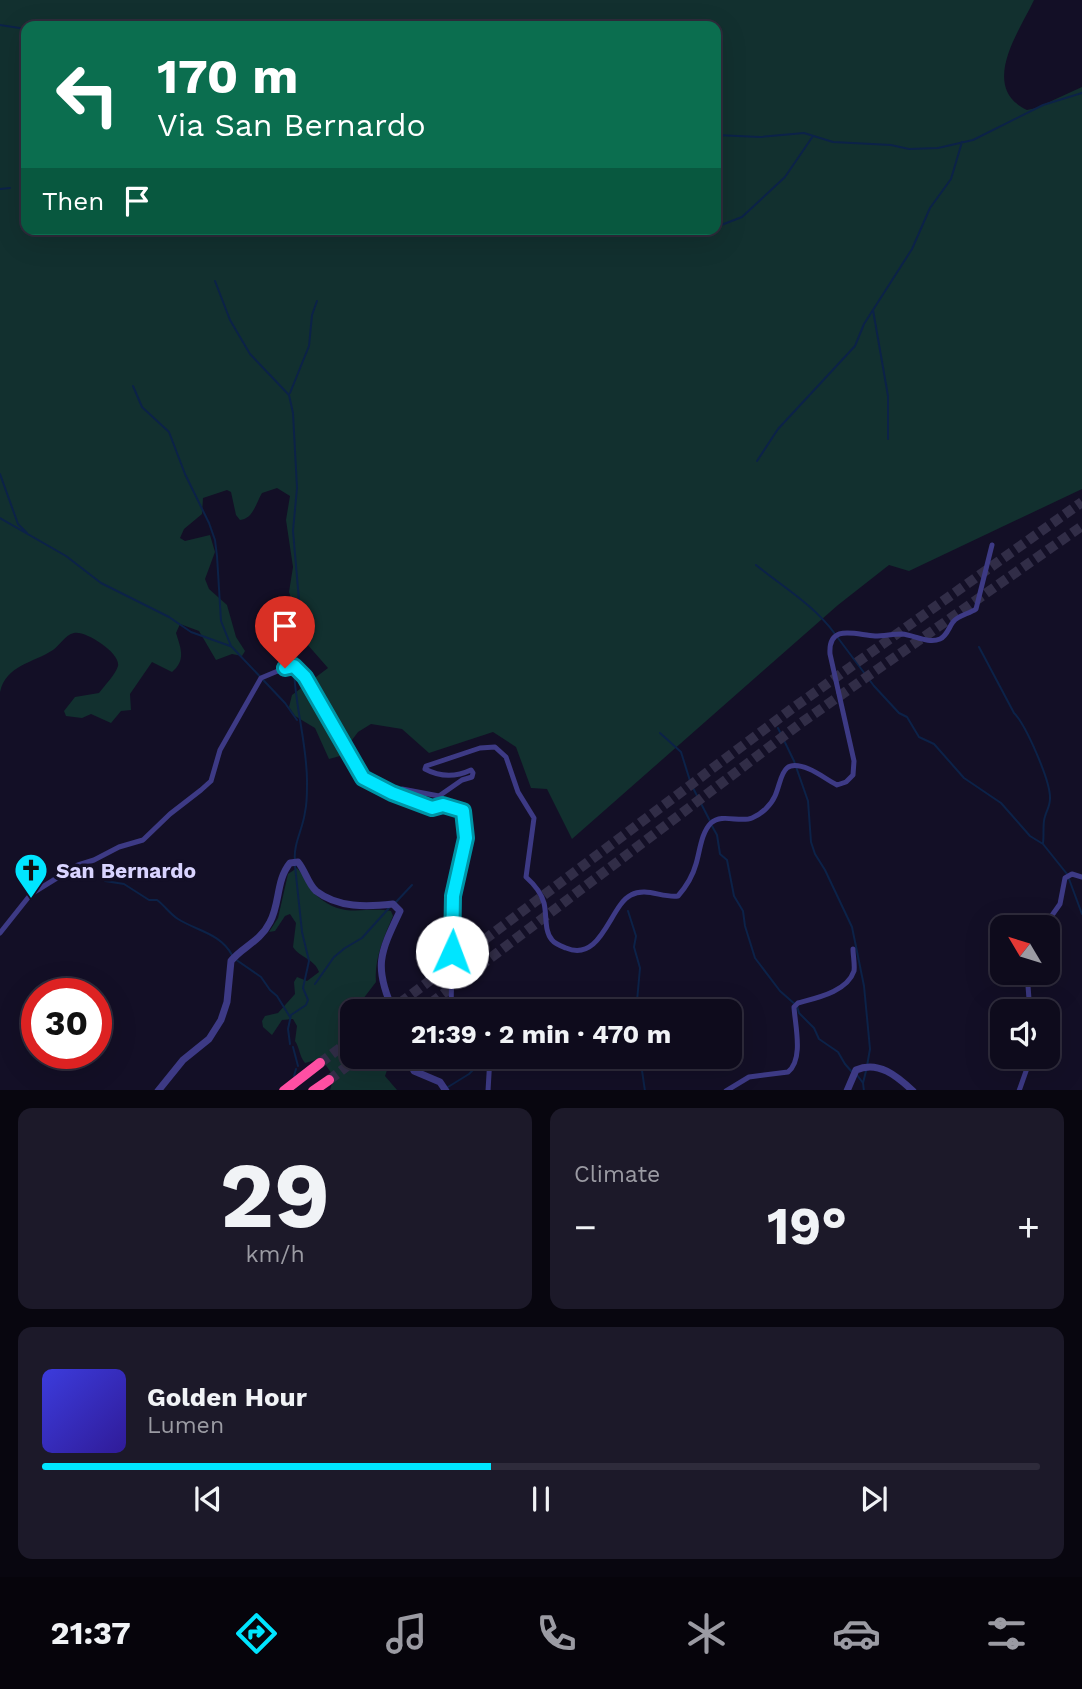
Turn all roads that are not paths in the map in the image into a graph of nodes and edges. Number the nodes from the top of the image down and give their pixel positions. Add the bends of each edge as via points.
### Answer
1 (992, 545) dead end
2 (392, 793) junction
3 (1082, 877) edge
4 (1052, 915) edge
5 (0, 933) edge
6 (853, 949) dead end
7 (389, 999) edge
8 (451, 999) edge
9 (320, 1063) tunnel mouth
10 (413, 1069) edge
11 (489, 1069) edge
12 (1027, 1069) edge
13 (330, 1080) tunnel mouth
14 (316, 1089) edge
15 (158, 1090) edge
16 (284, 1090) edge
17 (446, 1090) edge
18 (488, 1090) edge
19 (726, 1090) edge
20 (846, 1090) edge
21 (913, 1090) edge
22 (1019, 1090) edge

1 - 2 street via 976,609 959,616 940,639 859,632 844,632 834,638 830,654 854,761 853,775 846,782 837,785 808,768 787,767 775,796 760,814 749,820 712,822 678,897 632,894 623,900 602,935 580,950 556,944 548,933 544,902 526,877 534,818 518,793 506,757 495,747 426,766 432,773 473,773 439,796 402,789
2 - 5 street via 363,778 305,677 296,668 285,668 261,678 220,750 211,781 143,840 78,865 31,894
2 - 8 street via 432,808 443,805 463,811 466,838 453,896
3 - 4 street via 1072,874 1065,878 1060,904
6 - 19 street via 854,972 843,985 796,1005 793,1069 749,1077
7 - 15 street via 379,973 400,911 393,904 364,906 316,891 294,862 285,869 270,923 231,961 226,1007 215,1029
9 - 16 highway
10 - 17 street via 440,1082
11 - 18 street
12 - 22 street
13 - 14 highway
20 - 21 street via 856,1070 871,1065

